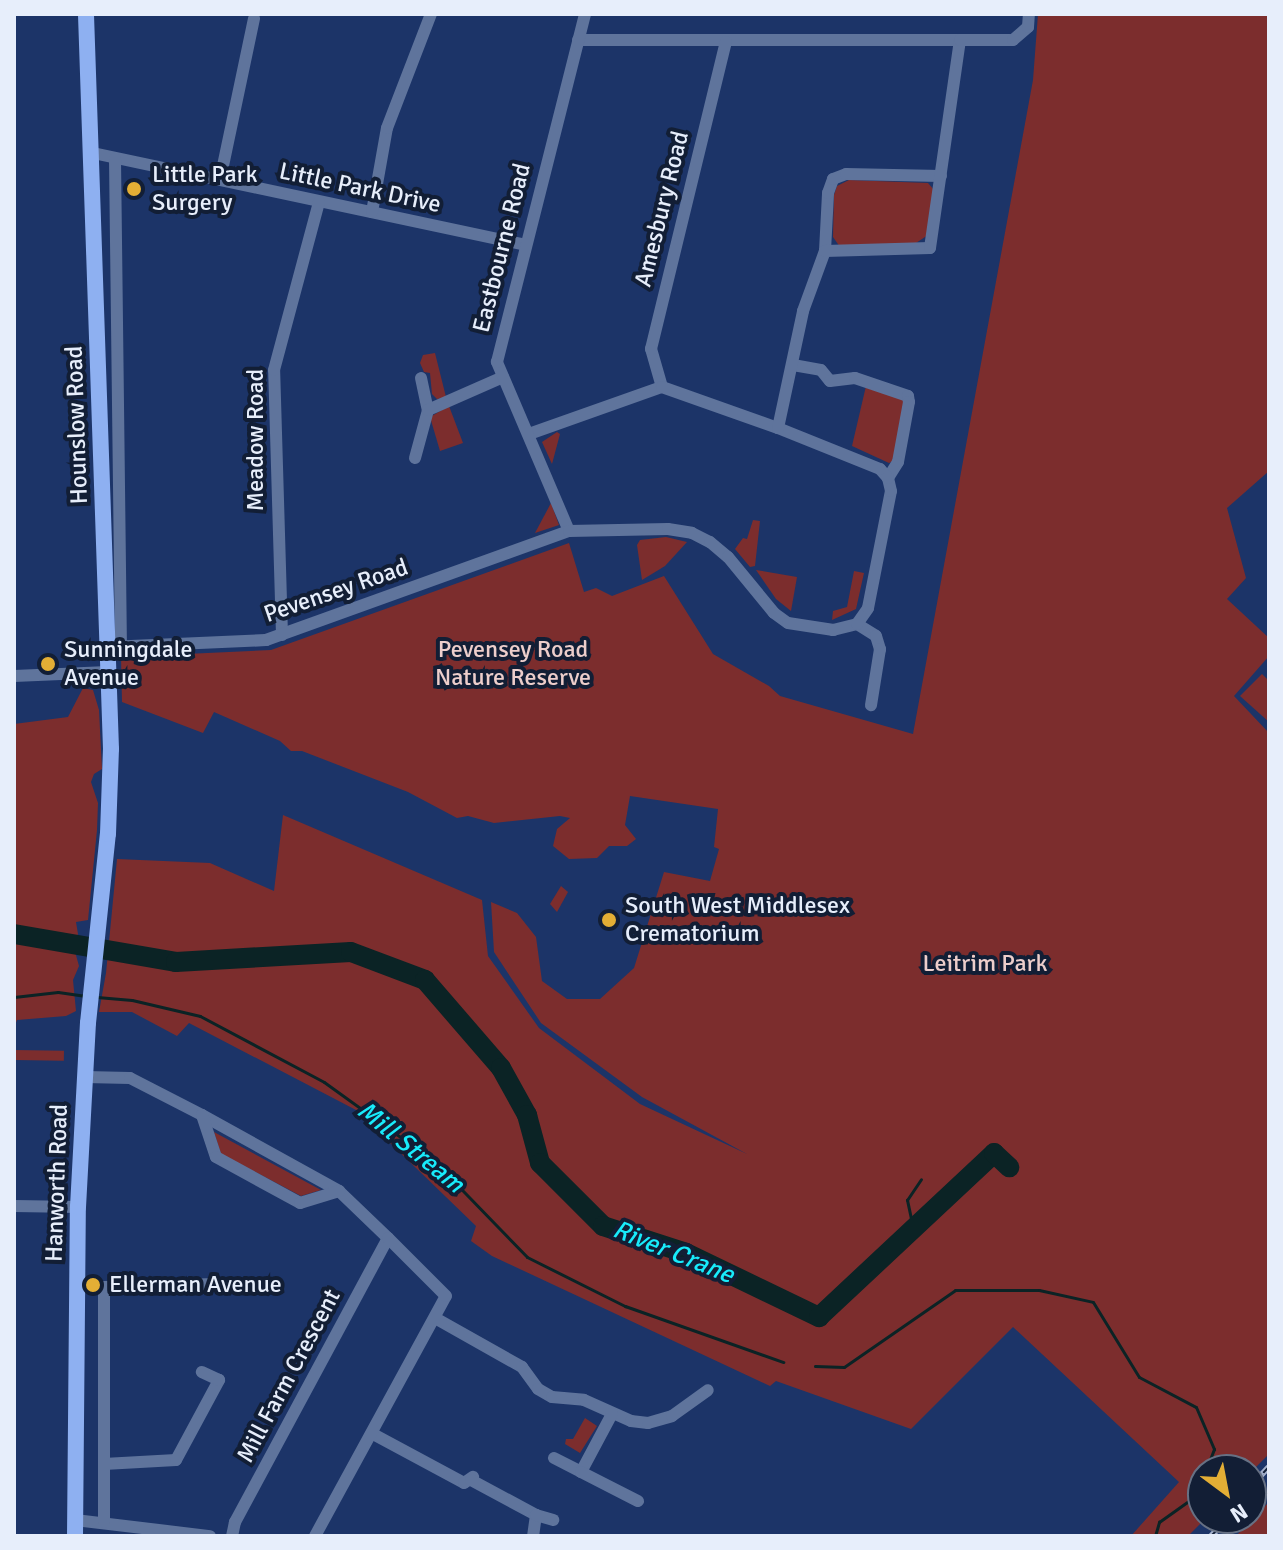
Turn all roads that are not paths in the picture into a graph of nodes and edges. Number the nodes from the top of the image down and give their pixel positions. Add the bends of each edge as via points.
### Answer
1 (86, 14) edge
2 (431, 14) edge
3 (585, 14) edge
4 (1029, 14) edge
5 (254, 19) dead end
6 (578, 40) junction
7 (960, 40) junction
8 (726, 42) junction
9 (93, 153) junction
10 (115, 159) junction
11 (941, 176) junction
12 (220, 180) junction
13 (319, 202) junction
14 (372, 212) junction
15 (524, 245) junction
16 (825, 251) junction
17 (793, 365) junction
18 (503, 377) junction
19 (421, 378) dead end
20 (662, 387) junction
21 (428, 410) junction
22 (778, 428) junction
23 (529, 434) junction
24 (415, 458) dead end
25 (888, 478) junction
26 (569, 531) junction
27 (857, 624) junction
28 (282, 635) junction
29 (114, 646) junction
30 (108, 672) junction
31 (14, 676) edge
32 (871, 705) dead end
33 (108, 834) joint
34 (85, 1077) junction
35 (202, 1115) junction
36 (339, 1191) junction
37 (14, 1206) edge
38 (78, 1207) junction
39 (388, 1238) junction
40 (216, 1284) dead end
41 (435, 1318) junction
42 (202, 1372) dead end
43 (708, 1390) dead end
44 (612, 1414) junction
45 (373, 1434) junction
46 (554, 1458) dead end
47 (104, 1464) junction
48 (581, 1472) junction
49 (638, 1501) dead end
50 (536, 1515) junction
51 (553, 1520) dead end
52 (104, 1522) junction
53 (75, 1528) edge
54 (210, 1536) edge
55 (232, 1536) edge
56 (315, 1536) edge
57 (533, 1536) edge

1 - 9 main road, Hounslow Road
2 - 14 street via 387,128
3 - 6 street, Eastbourne Road
4 - 7 street via 1028,27 1013,40
5 - 12 street
6 - 8 street
6 - 15 street, Eastbourne Road
7 - 8 street
7 - 11 street
8 - 20 street, Amesbury Road via 651,349
9 - 10 street, Little Park Drive
9 - 29 main road, Hounslow Road
10 - 12 street, Little Park Drive
10 - 29 street
11 - 16 street via 846,174 833,179
11 - 16 street via 929,254
12 - 13 street, Little Park Drive
13 - 14 street, Little Park Drive
13 - 28 street, Meadow Road via 274,370
14 - 15 street, Little Park Drive
15 - 18 street, Eastbourne Road via 497,362
16 - 17 street via 803,311
17 - 22 street
17 - 25 street via 821,370 830,381 855,378 908,396 898,462
18 - 21 street
18 - 23 street, Eastbourne Road
19 - 21 street
20 - 22 street
20 - 23 street
21 - 24 street
22 - 25 street via 880,469
23 - 26 street, Eastbourne Road
25 - 27 street via 891,491 868,608
26 - 27 street, Pevensey Road via 692,533 728,557 788,623 833,630
26 - 28 street, Pevensey Road
27 - 32 street via 876,636 880,649
28 - 29 street, Pevensey Road
29 - 30 main road, Hounslow Road
30 - 31 street
30 - 33 main road, Hounslow Road
33 - 34 main road, Hanworth Road
34 - 35 street via 130,1078
34 - 38 main road, Hanworth Road
35 - 36 street
35 - 36 street via 216,1157 300,1203
36 - 39 street
37 - 38 street
38 - 53 main road, Hanworth Road
39 - 41 street via 446,1296
39 - 55 street, Mill Farm Crescent
40 - 47 street via 104,1287
41 - 44 street via 522,1367 538,1389 552,1397 584,1400
41 - 45 street
42 - 47 street via 219,1380 176,1460
43 - 44 street via 672,1416 648,1423
44 - 48 street
45 - 50 street via 464,1483 472,1478
45 - 56 street
46 - 48 street
47 - 52 street
48 - 49 street
50 - 51 street
50 - 57 street
52 - 53 street
52 - 54 street

